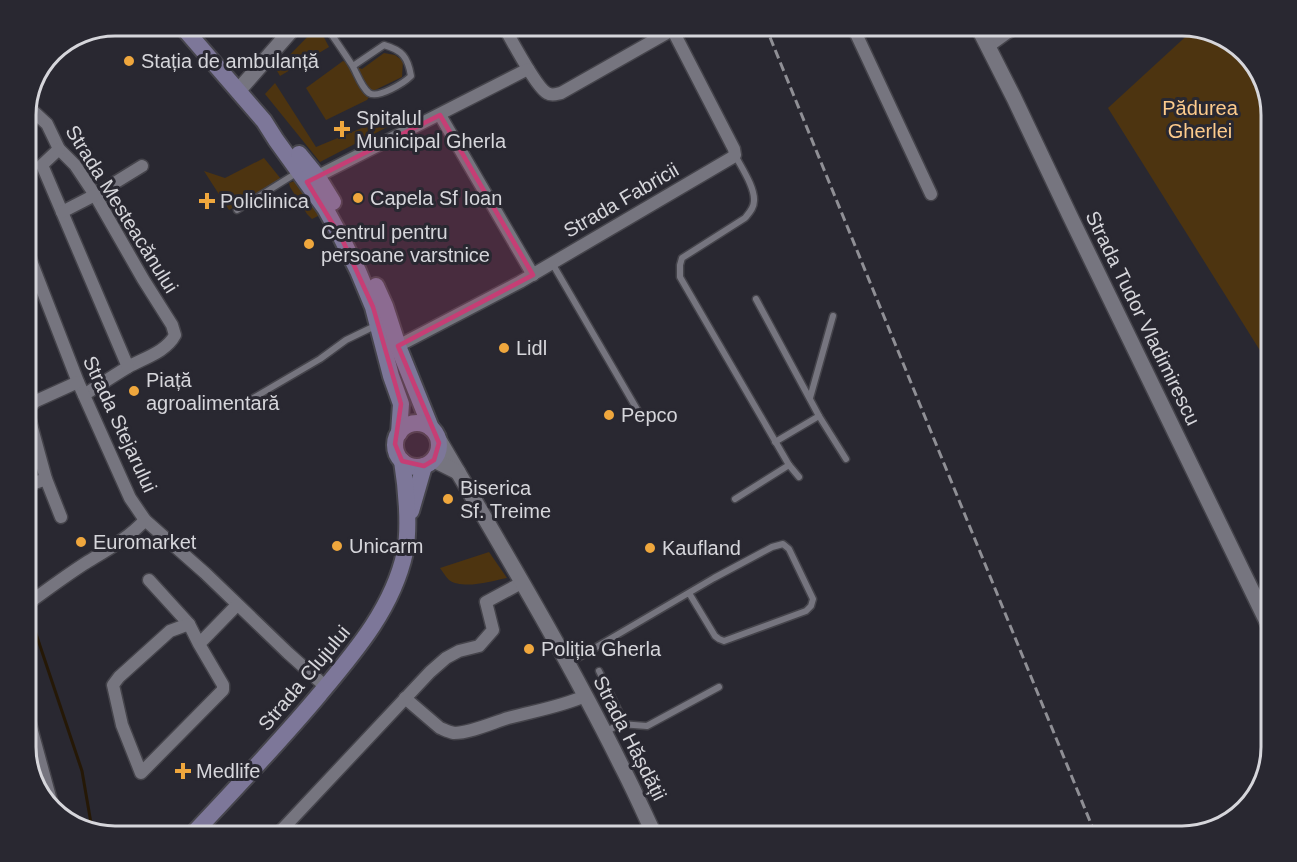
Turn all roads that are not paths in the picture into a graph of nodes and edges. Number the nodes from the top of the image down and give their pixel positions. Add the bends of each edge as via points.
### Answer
1 (190, 36) edge
2 (287, 36) edge
3 (332, 36) edge
4 (509, 36) edge
5 (657, 36) edge
6 (675, 36) edge
7 (857, 36) edge
8 (983, 36) edge
9 (1003, 36) edge
10 (989, 46) junction
11 (353, 66) junction
12 (528, 69) junction
13 (238, 91) junction
14 (36, 114) edge
15 (440, 115) junction
16 (58, 149) junction
17 (735, 155) junction
18 (142, 166) dead end
19 (308, 176) junction
20 (931, 194) dead end
21 (95, 195) junction
22 (237, 210) dead end
23 (62, 212) junction
24 (552, 263) junction
25 (36, 275) edge
26 (533, 275) junction
27 (756, 299) dead end
28 (833, 316) dead end
29 (383, 322) junction
30 (398, 346) junction
31 (128, 367) junction
32 (391, 376) junction
33 (78, 382) junction
34 (84, 395) junction
35 (810, 398) junction
36 (36, 401) edge
37 (238, 406) dead end
38 (638, 411) dead end
39 (819, 416) junction
40 (399, 433) junction
41 (434, 433) junction
42 (775, 442) junction
43 (36, 443) edge
44 (846, 459) dead end
45 (402, 461) junction
46 (429, 463) junction
47 (789, 465) junction
48 (458, 472) junction
49 (799, 477) dead end
50 (46, 479) junction
51 (36, 482) edge
52 (735, 499) dead end
53 (61, 517) dead end
54 (145, 520) junction
55 (406, 523) junction
56 (149, 580) dead end
57 (523, 582) junction
58 (688, 593) junction
59 (36, 598) edge
60 (237, 605) junction
61 (1261, 607) edge
62 (189, 624) junction
63 (199, 644) junction
64 (567, 664) junction
65 (599, 671) dead end
66 (326, 687) junction
67 (718, 687) dead end
68 (585, 696) junction
69 (405, 698) junction
70 (624, 724) junction
71 (604, 732) junction
72 (36, 747) edge
73 (46, 784) edge
74 (201, 826) edge
75 (286, 826) edge
76 (650, 826) edge

1 - 13 main road
2 - 13 street
3 - 11 lane
4 - 12 street
5 - 12 street via 561,93 545,92
6 - 17 street
7 - 20 street
8 - 10 street, Strada Tudor Vladimirescu
9 - 10 street
10 - 61 street, Strada Tudor Vladimirescu
11 - 11 lane via 384,45 402,53 411,76 377,95 365,88
12 - 15 street
13 - 19 main road via 264,121 283,135
14 - 16 street, Strada Mesteacănului via 47,124
15 - 19 street
15 - 26 street
16 - 21 street, Strada Mesteacănului via 75,165
16 - 23 street via 42,165
17 - 24 street, Strada Fabricii
17 - 42 lane via 753,189 751,211 682,258 680,277
18 - 21 street
19 - 22 lane
19 - 29 main road via 334,203 364,258 385,306
21 - 23 street
21 - 31 street, Strada Mesteacănului via 175,335 164,347
23 - 31 street
24 - 26 street, Strada Fabricii
24 - 38 lane
25 - 33 street, Strada Stejarului
26 - 30 street, Strada Fabricii
27 - 35 lane
28 - 35 lane
29 - 30 main road
29 - 32 main road, Strada Clujului
29 - 37 lane
30 - 32 street
30 - 41 main road
31 - 34 street, Strada Mesteacănului
32 - 40 main road, Strada Clujului via 401,404
33 - 34 street, Strada Stejarului
33 - 36 street
34 - 54 street, Strada Stejarului via 130,498
35 - 39 lane
39 - 42 lane
39 - 44 lane
40 - 41 main road via 408,425 420,423
40 - 45 main road, Strada Clujului via 395,444
41 - 46 main road, Strada Clujului via 439,449
41 - 48 street, Strada Hășdății
42 - 47 lane
43 - 50 street
45 - 46 main road via 412,467
45 - 55 main road, Strada Clujului
46 - 48 street
46 - 55 main road, Strada Clujului
47 - 49 lane
47 - 52 lane
48 - 57 street, Strada Hășdății
50 - 51 street
50 - 53 street
54 - 59 street
54 - 60 street, Strada Stejarului
55 - 66 main road, Strada Clujului via 405,550 389,599 369,633
56 - 62 street
57 - 64 street, Strada Hășdății
57 - 69 street via 486,602 493,630 479,646 446,658
58 - 58 lane via 783,544 813,599 806,610 724,641 715,636
58 - 64 lane
60 - 63 street
60 - 66 street, Strada Stejarului
62 - 63 street
62 - 63 street via 170,631 113,685 141,773 223,690
64 - 68 street, Strada Hășdății
65 - 70 lane
66 - 74 main road, Strada Clujului
67 - 70 lane via 647,726
68 - 69 street via 562,706 456,733 440,728
68 - 71 street, Strada Hășdății
69 - 75 street
70 - 71 lane
71 - 76 street, Strada Hășdății
72 - 73 street

